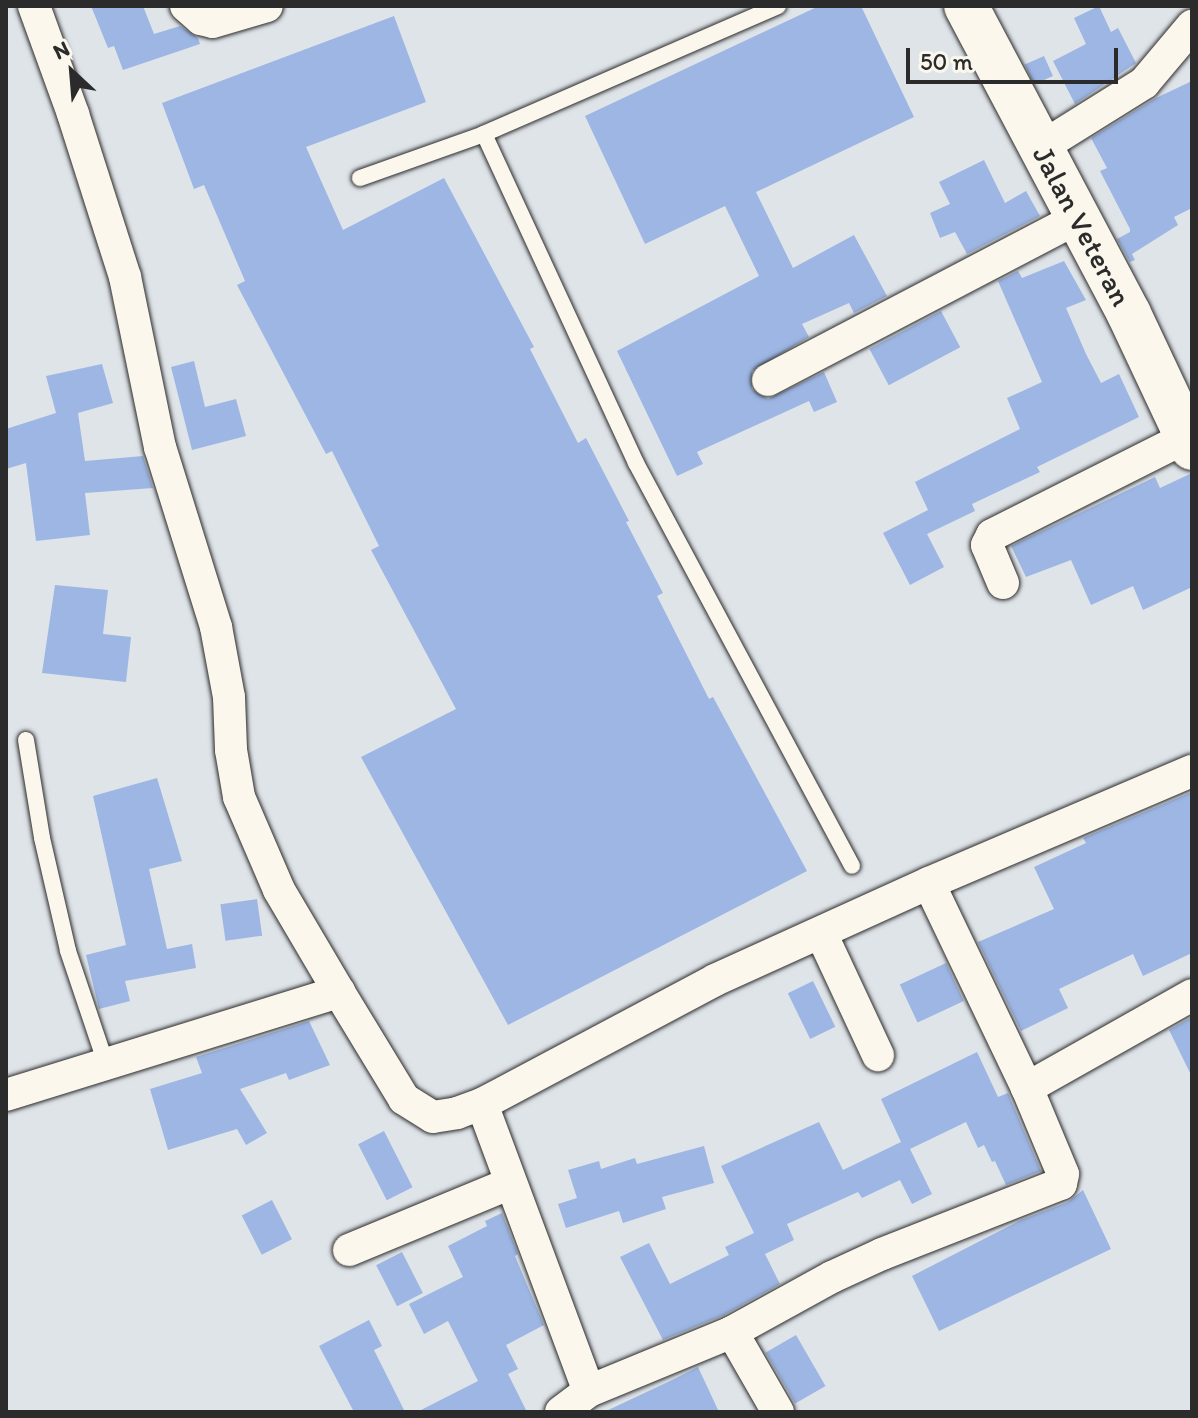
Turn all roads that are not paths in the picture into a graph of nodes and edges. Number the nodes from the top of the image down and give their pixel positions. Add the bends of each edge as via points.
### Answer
1 (34, 6) edge
2 (186, 6) edge
3 (267, 6) edge
4 (778, 6) edge
5 (966, 6) edge
6 (1192, 26) edge
7 (484, 134) junction
8 (1040, 148) junction
9 (360, 178) dead end
10 (1078, 218) junction
11 (768, 380) dead end
12 (1189, 443) edge
13 (1003, 583) dead end
14 (26, 740) dead end
15 (1192, 771) edge
16 (852, 866) dead end
17 (929, 883) junction
18 (821, 933) junction
19 (339, 992) junction
20 (1192, 995) edge
21 (878, 1055) dead end
22 (106, 1064) junction
23 (1027, 1088) junction
24 (6, 1095) edge
25 (482, 1104) junction
26 (511, 1183) junction
27 (349, 1250) dead end
28 (732, 1332) junction
29 (589, 1391) junction
30 (561, 1412) edge
31 (778, 1412) edge

1 - 19 street via 125,277 160,447 216,627 239,797 279,890
2 - 3 street via 213,22
4 - 7 lane
5 - 8 main road, Jalan Veteran
6 - 8 street via 1144,83
7 - 9 lane
7 - 16 lane via 636,463
8 - 10 main road, Jalan Veteran
10 - 11 street
10 - 12 main road, Jalan Veteran
12 - 13 street via 992,535 987,545
14 - 22 lane via 68,951
15 - 17 street
17 - 18 street
17 - 23 street
18 - 21 street
18 - 25 street via 658,1008
19 - 22 street
19 - 25 street via 404,1099 433,1117
20 - 23 street
22 - 24 street
23 - 28 street via 1063,1174 1061,1184 882,1254
25 - 26 street
26 - 27 street
26 - 29 street
28 - 29 street
28 - 31 street
29 - 30 street

